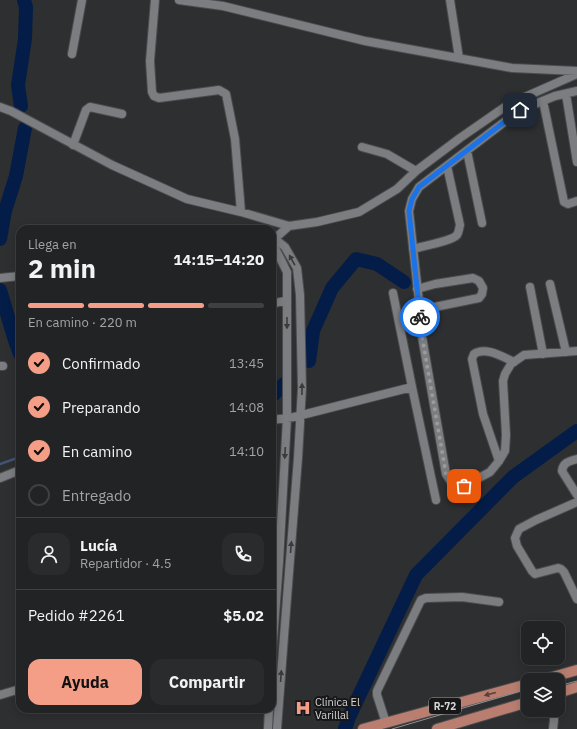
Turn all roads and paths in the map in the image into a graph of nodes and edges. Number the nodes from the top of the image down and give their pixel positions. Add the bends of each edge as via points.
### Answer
1 (82, 0) edge
2 (155, 0) edge
3 (179, 0) edge
4 (450, 0) edge
5 (203, 2) edge
6 (72, 54) dead end
7 (459, 58) junction
8 (577, 71) edge
9 (577, 74) edge
10 (577, 91) edge
11 (566, 94) junction
12 (543, 101) junction
13 (0, 107) edge
14 (122, 114) dead end
15 (73, 144) junction
16 (362, 147) dead end
17 (467, 151) junction
18 (577, 162) edge
19 (447, 166) junction
20 (416, 171) junction
21 (577, 201) edge
22 (241, 212) junction
23 (482, 223) dead end
24 (289, 226) junction
25 (276, 237) edge
26 (276, 242) edge
27 (413, 249) junction
28 (276, 250) edge
29 (16, 276) edge
30 (0, 278) edge
31 (550, 284) dead end
32 (530, 287) dead end
33 (417, 289) junction
34 (393, 293) dead end
35 (287, 300) junction
36 (276, 303) edge
37 (420, 310) junction
38 (577, 351) edge
39 (566, 352) junction
40 (543, 354) junction
41 (514, 362) junction
42 (412, 387) junction
43 (301, 414) junction
44 (287, 418) junction
45 (276, 419) edge
46 (577, 459) edge
47 (499, 461) junction
48 (16, 472) edge
49 (0, 478) edge
50 (577, 495) edge
51 (436, 500) dead end
52 (577, 502) edge
53 (577, 598) edge
54 (276, 600) edge
55 (498, 602) dead end
56 (284, 636) junction
57 (276, 637) edge
58 (577, 670) edge
59 (565, 673) edge
60 (521, 686) edge
61 (577, 688) edge
62 (16, 690) edge
63 (565, 691) edge
64 (0, 695) edge
65 (521, 704) edge
66 (269, 713) edge
67 (554, 717) edge
68 (386, 723) junction
69 (454, 727) edge
70 (268, 729) edge
71 (277, 729) edge
72 (363, 729) edge
73 (437, 729) edge
74 (553, 729) edge

1 - 6 street
2 - 22 street via 150,62 152,92 159,98 219,90 226,94 235,138
3 - 5 street
4 - 7 street
5 - 7 street via 365,41
7 - 8 street via 512,68
9 - 20 street via 509,104
10 - 11 street
11 - 12 street
11 - 18 street
12 - 17 street via 520,110
12 - 21 street via 564,202 568,204
13 - 15 street
14 - 15 street via 90,107 86,110
15 - 22 street via 187,199
16 - 20 street via 387,154
17 - 19 street
17 - 23 street
19 - 27 street via 419,187 412,199 409,211
19 - 27 street via 459,230 456,236 447,240
20 - 24 street via 397,189 359,212
22 - 24 street
24 - 25 street
43 -> 26 street via 302,333 297,268 285,247
27 - 33 street
28 - 35 street via 287,272
29 - 30 street
31 - 39 street
32 - 40 street
33 - 37 street
33 - 37 street via 473,278 479,281 483,288 479,298
34 - 42 street
35 - 36 street
35 -> 44 street
37 - 47 street via 420,325 446,474 451,482 464,486 490,472
38 - 39 street
39 - 40 street
40 - 41 street via 524,354
41 - 47 street via 503,381 506,435 505,451
41 - 47 street via 489,352 477,351 472,359 484,414
42 - 43 street
42 - 51 street
43 - 44 street
56 -> 43 street
44 - 45 street
44 -> 54 street
46 - 50 street via 562,466 562,471
48 - 49 street
52 - 53 street via 519,529 514,538 535,574 561,569
55 - 68 street via 462,596 421,600 377,691
56 - 57 street
71 -> 56 street
58 - 59 main road
60 -> 68 main road, R-72
61 - 63 main road
62 - 64 street
65 - 69 main road, R-72
66 - 70 street
67 - 74 street
68 - 72 main road, R-72
69 - 73 main road, R-72

